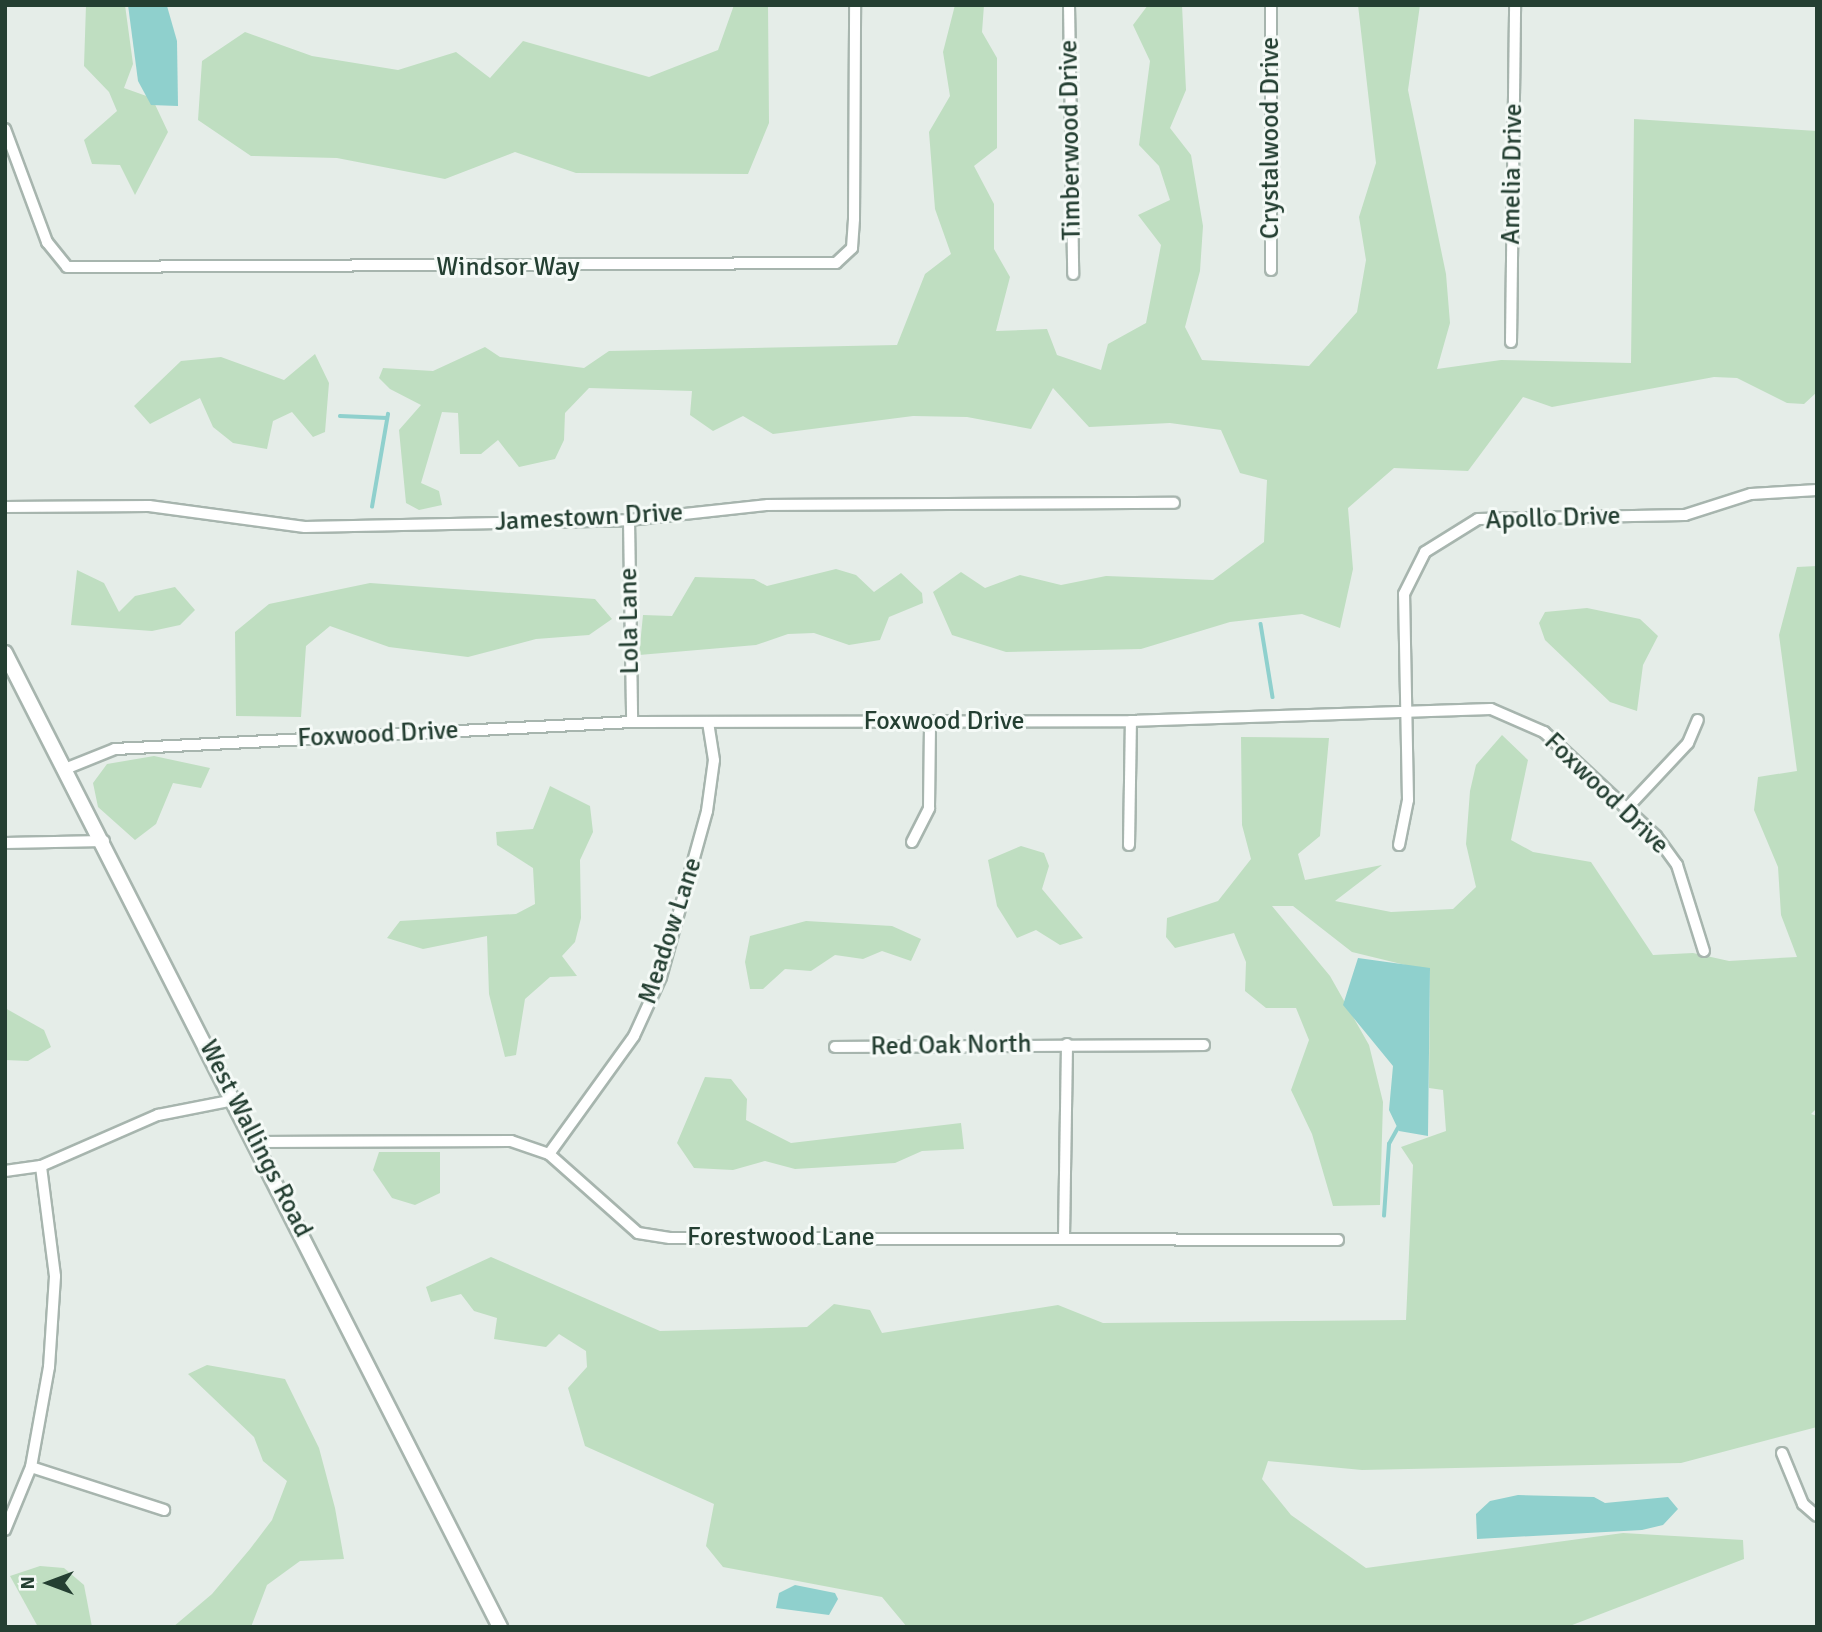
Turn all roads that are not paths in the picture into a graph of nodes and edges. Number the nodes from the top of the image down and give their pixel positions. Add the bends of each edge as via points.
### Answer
1 (855, 5) edge
2 (1069, 5) edge
3 (1271, 5) edge
4 (1515, 5) edge
5 (5, 130) edge
6 (1272, 270) dead end
7 (1073, 274) dead end
8 (1511, 342) dead end
9 (1817, 490) edge
10 (1174, 503) dead end
11 (5, 507) edge
12 (629, 520) junction
13 (5, 653) edge
14 (1404, 710) junction
15 (1698, 720) dead end
16 (1132, 721) junction
17 (632, 722) junction
18 (930, 722) junction
19 (708, 723) junction
20 (65, 769) junction
21 (1627, 808) junction
22 (104, 841) junction
23 (912, 842) dead end
24 (5, 843) edge
25 (1129, 845) dead end
26 (1399, 845) dead end
27 (1704, 951) dead end
28 (1067, 1045) junction
29 (1203, 1045) dead end
30 (835, 1047) dead end
31 (234, 1100) junction
32 (257, 1142) junction
33 (549, 1154) junction
34 (41, 1166) junction
35 (5, 1171) edge
36 (1063, 1237) junction
37 (1338, 1240) dead end
38 (1782, 1453) dead end
39 (31, 1466) junction
40 (164, 1510) dead end
41 (1817, 1516) edge
42 (5, 1530) edge
43 (500, 1627) edge

1 - 5 street, Windsor Way via 852,248 836,263 67,267 47,242
2 - 7 street, Timberwood Drive
3 - 6 street, Crystalwood Drive
4 - 8 street, Amelia Drive
9 - 14 street, Apollo Drive via 1751,494 1685,515 1493,518 1456,528 1425,552 1404,594
10 - 12 street, Jamestown Drive via 768,505
11 - 12 street, Jamestown Drive via 149,506 305,527
12 - 17 street, Lola Lane
13 - 20 street, West Wallings Road
14 - 16 street, Foxwood Drive
14 - 21 street, Foxwood Drive via 1491,709 1514,717 1544,732
14 - 26 street, Apollo Drive via 1408,800
15 - 21 street via 1688,743
16 - 18 street, Foxwood Drive
16 - 25 street
17 - 19 street, Foxwood Drive
17 - 20 street, Foxwood Drive via 116,749
18 - 19 street, Foxwood Drive
18 - 23 street via 929,808
19 - 33 street, Meadow Lane via 714,760 707,811 661,977 634,1036
20 - 22 street, West Wallings Road
21 - 27 street, Foxwood Drive via 1678,865
22 - 24 street
22 - 31 street, West Wallings Road
28 - 29 street, Red Oak North
28 - 30 street, Red Oak North
28 - 36 street
31 - 32 street, West Wallings Road
31 - 34 street via 158,1115
32 - 33 street, Forestwood Lane via 511,1141
32 - 43 street, West Wallings Road
33 - 36 street, Forestwood Lane via 638,1233 659,1237
34 - 35 street
34 - 39 street via 55,1276 50,1367
36 - 37 street, Forestwood Lane
38 - 41 street via 1803,1503
39 - 40 street
39 - 42 street

